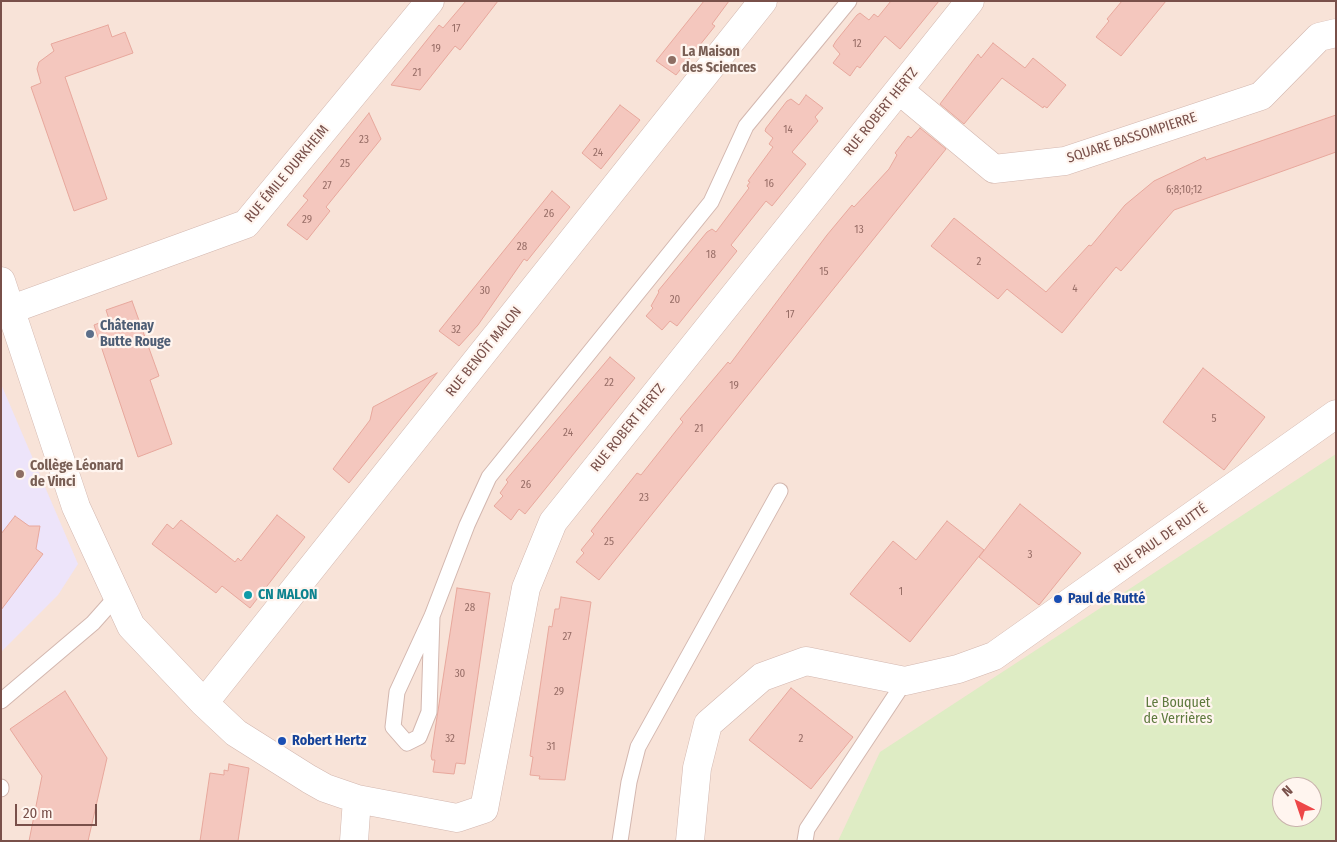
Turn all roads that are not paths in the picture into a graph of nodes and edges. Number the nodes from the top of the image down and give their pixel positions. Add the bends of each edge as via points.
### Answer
1 (430, 1) edge
2 (763, 1) edge
3 (849, 1) edge
4 (970, 1) edge
5 (1336, 33) edge
6 (899, 90) junction
7 (1, 281) edge
8 (6, 311) edge
9 (1336, 414) edge
10 (780, 491) dead end
11 (117, 596) junction
12 (432, 616) junction
13 (905, 681) junction
14 (1, 700) edge
15 (204, 703) junction
16 (357, 799) junction
17 (354, 841) edge
18 (620, 841) edge
19 (690, 841) edge
20 (805, 841) edge

1 - 8 street, RUE ÉMILE DURKHEIM via 246,224
2 - 15 street, RUE BENOÎT MALON
3 - 12 lane via 746,126 711,202 489,477
4 - 6 street, RUE ROBERT HERTZ
5 - 6 street, SQUARE BASSOMPIERRE via 1319,37 1261,96 1065,161 994,169
6 - 16 street, RUE ROBERT HERTZ via 553,522 526,588 484,809 457,818
7 - 8 street
8 - 11 street via 76,507
9 - 13 street, RUE PAUL DE RUTTÉ via 994,656 958,669
10 - 18 lane via 638,747
11 - 14 lane via 93,623
11 - 15 street via 131,626
12 - 12 lane via 429,712 419,737 407,743 393,727 397,692
13 - 19 street, RUE PAUL DE RUTTÉ via 806,661 762,677 708,724 697,768
13 - 20 lane via 807,829
15 - 16 street via 236,733 263,751 325,788
16 - 17 street

